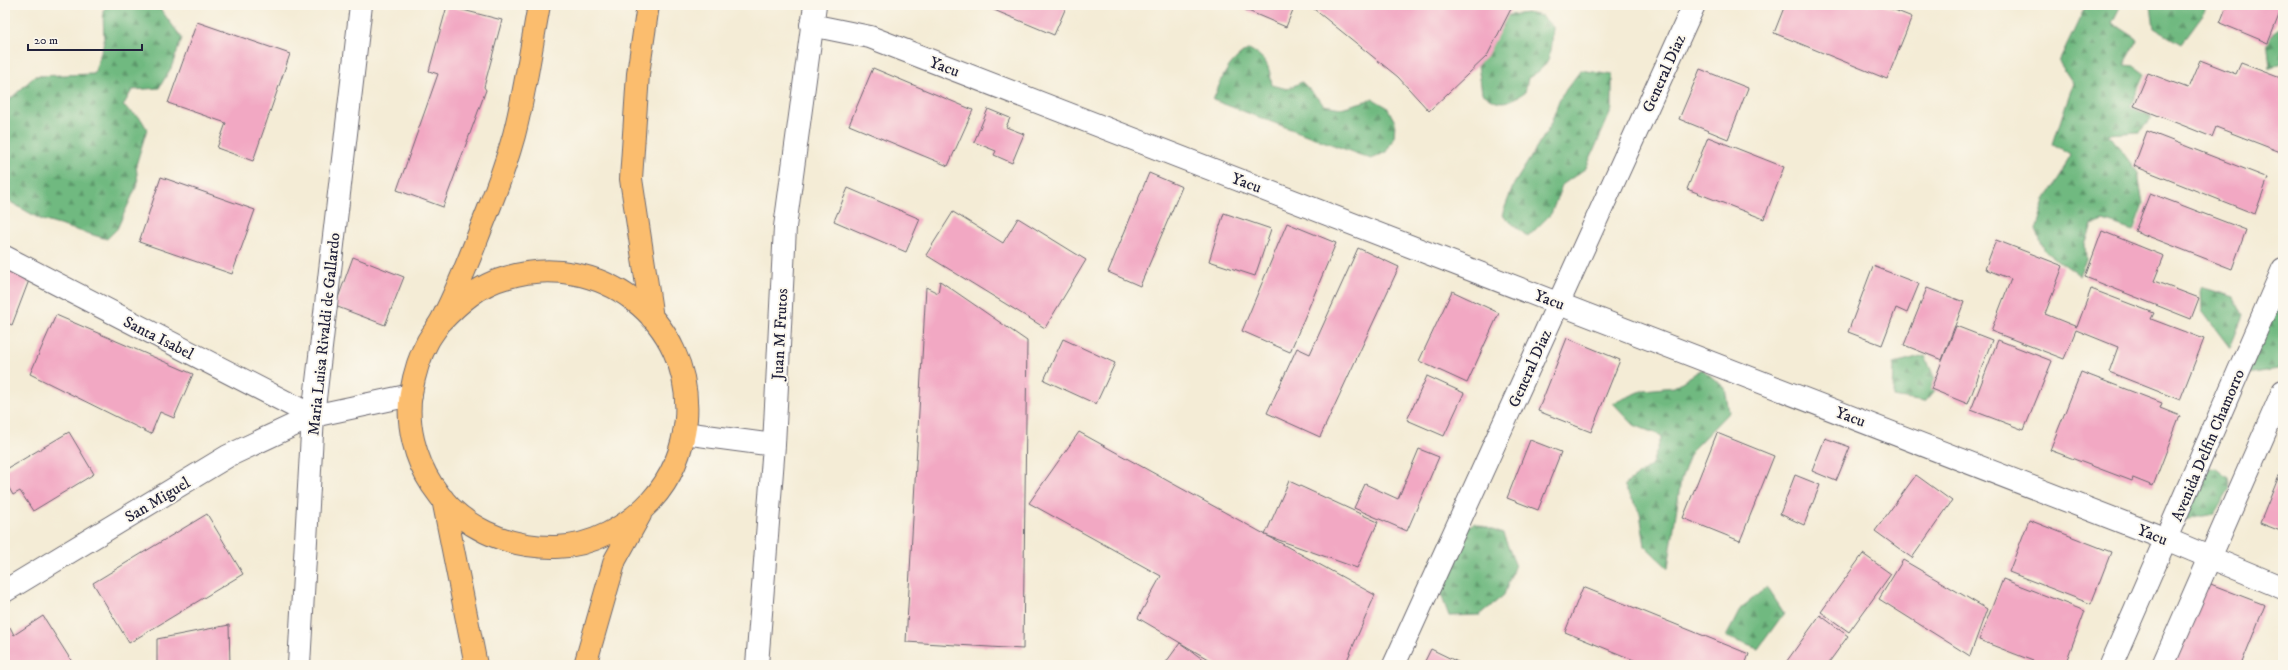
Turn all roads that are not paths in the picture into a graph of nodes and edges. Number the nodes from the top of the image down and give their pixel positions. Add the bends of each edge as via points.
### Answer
1 (361, 5) edge
2 (540, 5) edge
3 (648, 5) edge
4 (1694, 5) edge
5 (813, 15) edge
6 (5, 257) edge
7 (2283, 269) edge
8 (1558, 302) junction
9 (652, 318) junction
10 (441, 322) junction
11 (2283, 391) edge
12 (411, 395) junction
13 (313, 416) junction
14 (684, 433) junction
15 (774, 445) junction
16 (442, 499) junction
17 (642, 511) junction
18 (2166, 539) junction
19 (2210, 558) junction
20 (2283, 588) edge
21 (5, 591) edge
22 (299, 665) edge
23 (476, 665) edge
24 (585, 665) edge
25 (757, 665) edge
26 (1394, 665) edge
27 (2110, 665) edge
28 (2163, 665) edge

1 - 13 street, Maria Luisa Rivaldi de Gallardo
2 - 10 highway via 514,136 485,218
3 - 9 highway via 638,74 631,179
4 - 8 street, General Diaz
5 - 8 street, Yacu
5 - 15 street, Juan M Frutos via 785,227
6 - 13 street, Santa Isabel
7 - 18 street, Avenida Delfin Chamorro
8 - 18 street, Yacu
8 - 26 street, General Diaz
9 - 10 highway via 620,290 598,279 552,270 502,278 479,289 459,303
9 - 14 highway via 668,341 678,362 686,409
10 - 12 highway via 421,356
11 - 19 street
12 - 13 street, San Miguel
12 - 16 highway via 410,413 416,450 431,484
13 - 21 street, San Miguel via 228,456
13 - 22 street, Maria Luisa Rivaldi de Gallardo
14 - 15 street
14 - 17 highway via 679,455 670,475
15 - 25 street, Juan M Frutos
16 - 17 highway via 476,528 517,545 539,548 584,543 604,536
16 - 23 highway
17 - 24 highway via 615,560
18 - 19 street, Yacu
18 - 27 street, Avenida Delfin Chamorro
19 - 20 street, Yacu
19 - 28 street

